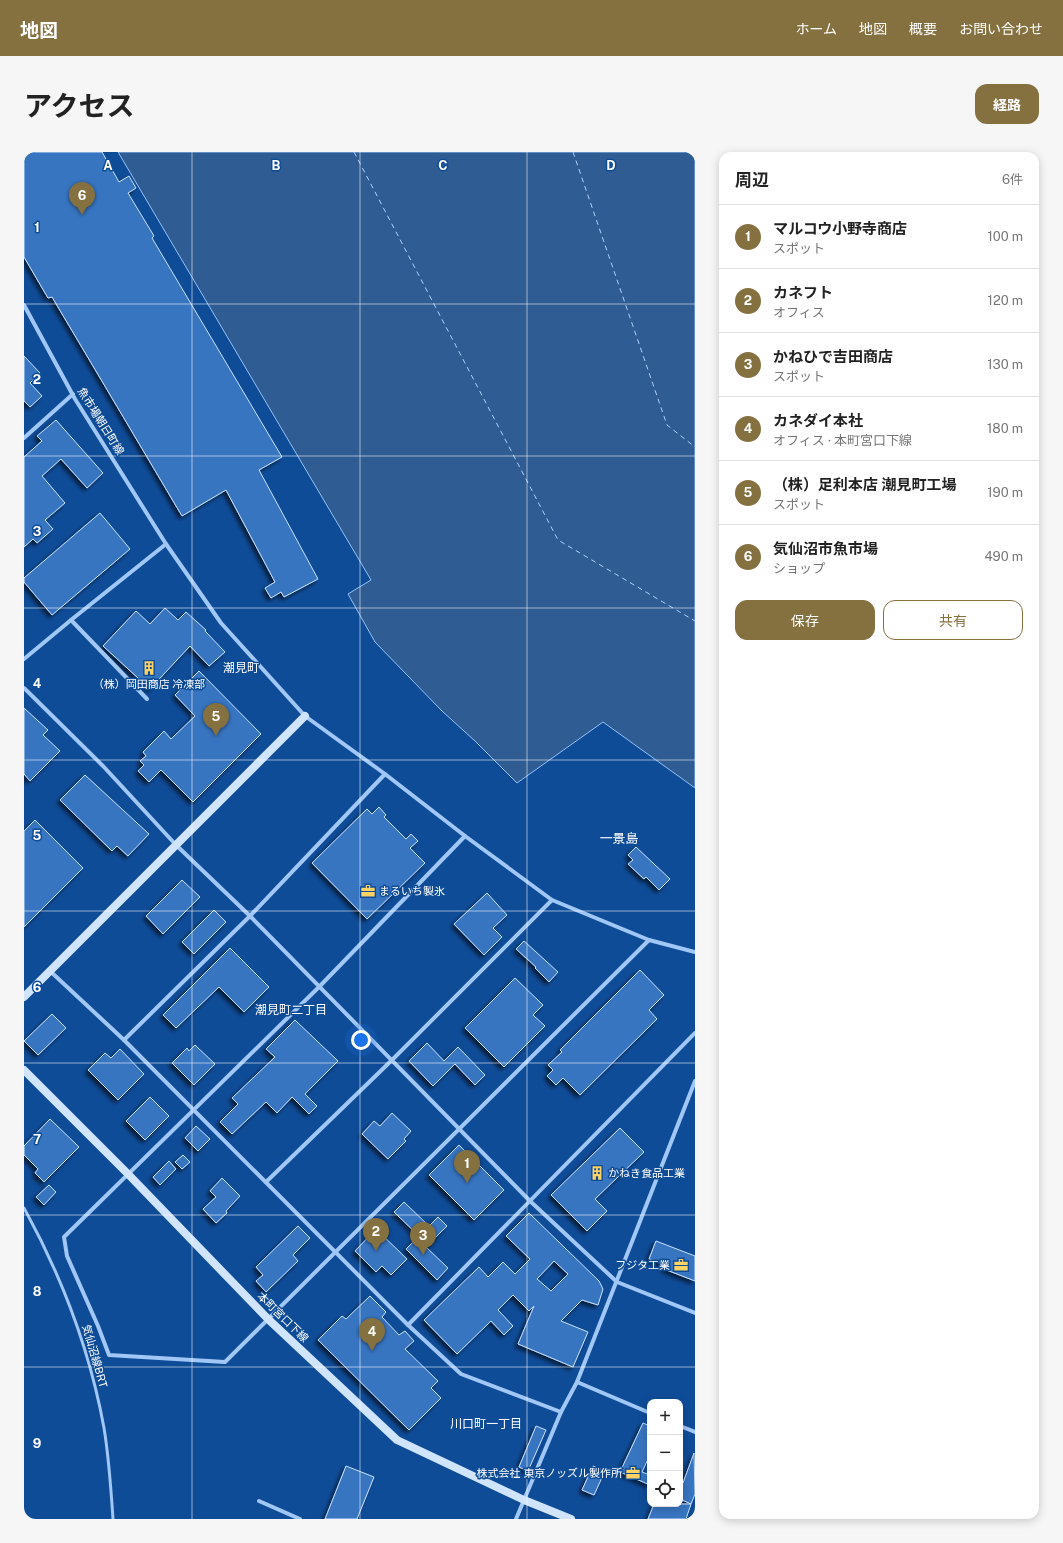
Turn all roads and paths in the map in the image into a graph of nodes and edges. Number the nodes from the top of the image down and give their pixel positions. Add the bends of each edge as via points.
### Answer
1 (25, 308) edge
2 (73, 394) junction
3 (24, 438) edge
4 (166, 544) junction
5 (71, 620) junction
6 (24, 659) edge
7 (24, 688) edge
8 (147, 699) dead end
9 (305, 716) junction
10 (385, 774) junction
11 (465, 836) junction
12 (176, 845) junction
13 (552, 900) junction
14 (250, 916) junction
15 (649, 940) junction
16 (695, 952) edge
17 (50, 971) junction
18 (319, 987) junction
19 (24, 997) edge
20 (695, 1033) edge
21 (124, 1040) junction
22 (392, 1060) junction
23 (24, 1070) edge
24 (695, 1081) edge
25 (193, 1109) junction
26 (460, 1129) junction
27 (128, 1174) junction
28 (266, 1182) junction
29 (530, 1201) junction
30 (24, 1208) edge
31 (335, 1252) junction
32 (617, 1282) junction
33 (695, 1312) edge
34 (268, 1319) junction
35 (408, 1325) junction
36 (576, 1382) junction
37 (561, 1412) junction
38 (647, 1412) edge
39 (683, 1427) edge
40 (695, 1432) edge
41 (524, 1500) junction
42 (259, 1501) dead end
43 (113, 1519) edge
44 (300, 1519) edge
45 (516, 1519) edge
46 (571, 1519) edge

1 - 2 street, 魚市場朝日町線
2 - 3 street
2 - 4 street, 魚市場朝日町線
4 - 5 street
4 - 9 street, 魚市場朝日町線 via 221,623
5 - 6 street
5 - 8 street
7 - 12 street via 103,766
9 - 10 street, 魚市場朝日町線
9 - 12 street
10 - 11 street, 魚市場朝日町線
10 - 14 street
11 - 13 street, 魚市場朝日町線
11 - 18 street
12 - 14 street
12 - 17 street
13 - 15 street, 魚市場朝日町線
13 - 22 street
14 - 18 street
14 - 21 street
15 - 16 street, 魚市場朝日町線
15 - 26 street
17 - 19 street
17 - 21 street
18 - 22 street
18 - 25 street
20 - 29 street
21 - 25 street
22 - 26 street
22 - 28 street
23 - 27 street, 本町宮口下線
24 - 32 street
25 - 27 street
25 - 28 street
26 - 29 street
26 - 31 street
27 - 34 street, 本町宮口下線
27 - 34 street via 64,1237 67,1256 109,1355 225,1362
28 - 31 street
29 - 32 street
29 - 35 street
30 - 43 lane, 気仙沼線BRT via 64,1293 96,1391 104,1428
31 - 34 street
31 - 35 street
32 - 33 street
32 - 36 street
34 - 41 street, 本町宮口下線 via 397,1440
35 - 37 street via 461,1374
36 - 37 street
36 - 38 street
37 - 41 street
39 - 40 street
41 - 45 street
41 - 46 street, 本町宮口下線
42 - 44 street

